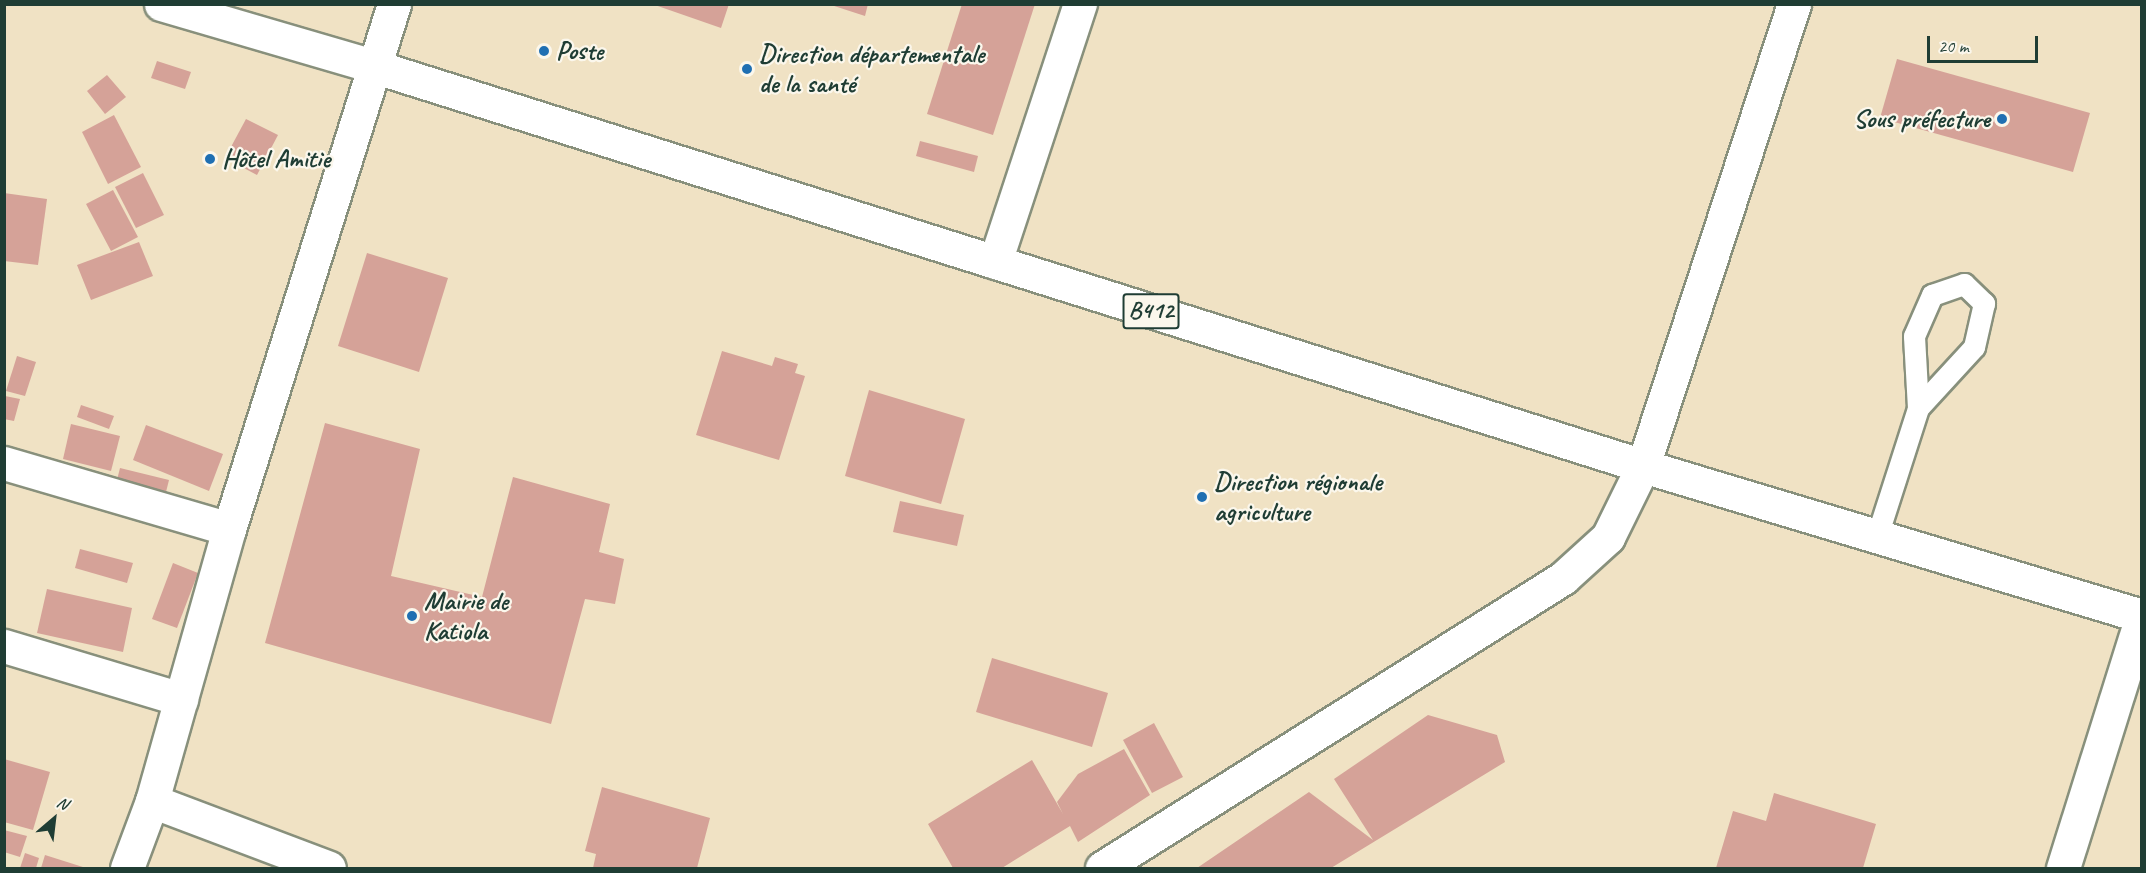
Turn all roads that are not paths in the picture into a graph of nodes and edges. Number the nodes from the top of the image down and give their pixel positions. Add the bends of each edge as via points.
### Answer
1 (161, 4) edge
2 (394, 4) edge
3 (1080, 4) edge
4 (1794, 4) edge
5 (373, 66) junction
6 (995, 262) junction
7 (1918, 408) junction
8 (4, 463) edge
9 (1643, 466) junction
10 (229, 529) junction
11 (1877, 536) junction
12 (2142, 616) edge
13 (4, 646) edge
14 (181, 699) junction
15 (152, 801) junction
16 (127, 868) edge
17 (329, 868) edge
18 (1102, 868) edge
19 (2063, 868) edge

1 - 5 street, B412
2 - 5 street
3 - 6 street
4 - 9 street
5 - 6 street, B412
5 - 10 street
6 - 9 street, B412
7 - 7 lane via 1974,346 1984,303 1964,284 1932,295 1914,336
7 - 11 lane
8 - 10 street
9 - 11 street, B412
9 - 18 street via 1608,537 1563,578
10 - 14 street
11 - 12 street, B412
12 - 19 street
13 - 14 street
14 - 15 street
15 - 16 street
15 - 17 street

